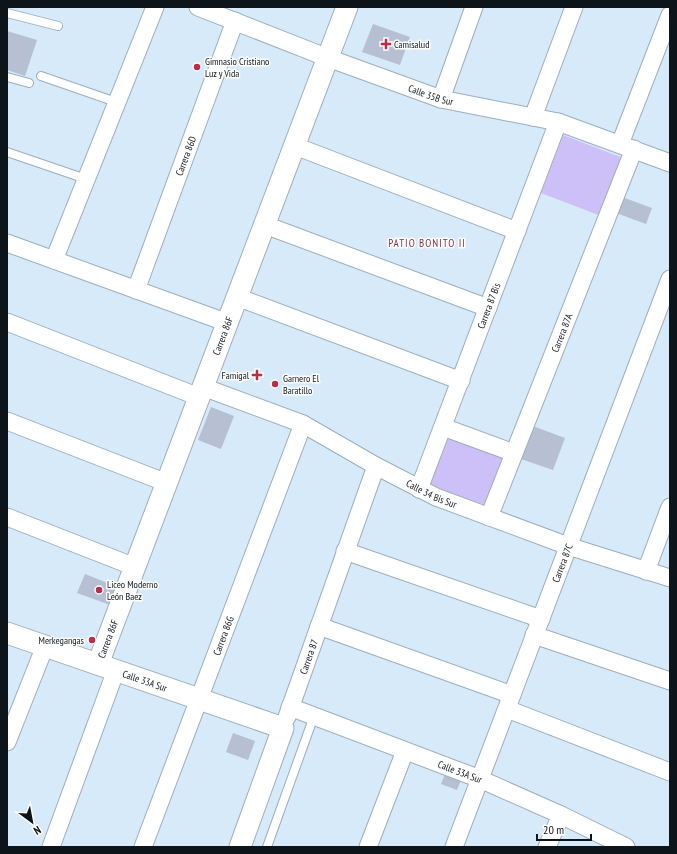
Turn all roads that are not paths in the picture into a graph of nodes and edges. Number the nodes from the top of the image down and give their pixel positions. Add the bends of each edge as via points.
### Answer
1 (155, 7) edge
2 (198, 7) edge
3 (347, 7) edge
4 (474, 7) edge
5 (574, 7) edge
6 (7, 13) edge
7 (670, 15) edge
8 (234, 21) junction
9 (58, 26) dead end
10 (328, 58) junction
11 (41, 76) dead end
12 (7, 77) edge
13 (29, 83) dead end
14 (441, 99) junction
15 (116, 102) junction
16 (533, 117) junction
17 (558, 122) junction
18 (294, 146) junction
19 (627, 147) junction
20 (7, 152) edge
21 (670, 163) edge
22 (86, 179) junction
23 (265, 225) junction
24 (517, 231) junction
25 (7, 243) edge
26 (54, 260) junction
27 (670, 278) edge
28 (136, 290) junction
29 (237, 297) junction
30 (488, 308) junction
31 (7, 322) edge
32 (228, 323) junction
33 (461, 381) junction
34 (201, 392) junction
35 (7, 421) edge
36 (303, 424) junction
37 (443, 427) junction
38 (514, 453) junction
39 (376, 466) junction
40 (167, 483) junction
41 (419, 489) junction
42 (670, 507) edge
43 (7, 517) edge
44 (488, 517) junction
45 (568, 546) junction
46 (345, 551) junction
47 (136, 567) junction
48 (646, 570) junction
49 (670, 578) edge
50 (541, 619) junction
51 (319, 626) junction
52 (7, 633) edge
53 (534, 635) junction
54 (45, 646) junction
55 (107, 667) junction
56 (670, 681) edge
57 (199, 699) junction
58 (509, 702) junction
59 (290, 707) junction
60 (314, 716) junction
61 (283, 728) junction
62 (7, 742) edge
63 (405, 751) junction
64 (670, 772) edge
65 (480, 779) junction
66 (561, 815) junction
67 (51, 847) edge
68 (143, 847) edge
69 (240, 847) edge
70 (267, 847) edge
71 (368, 847) edge
72 (454, 847) edge
73 (547, 847) edge
74 (626, 847) edge

1 - 15 street
2 - 8 street, Calle 35B Sur
3 - 10 street, Carrera 86F
4 - 14 street
5 - 16 street
6 - 9 lane
7 - 19 street, Carrera 87A
8 - 10 street, Calle 35B Sur
8 - 28 street, Carrera 86D
10 - 14 street, Calle 35B Sur
10 - 18 street, Carrera 86F
11 - 15 lane
12 - 13 lane
14 - 16 street, Calle 35B Sur
15 - 22 street
16 - 17 street, Calle 35B Sur
17 - 19 street, Calle 35B Sur
17 - 24 street, Carrera 87 Bis
18 - 23 street, Carrera 86F
18 - 24 street
19 - 21 street, Calle 35B Sur
19 - 38 street, Carrera 87A
20 - 22 lane
22 - 26 street
23 - 29 street, Carrera 86F
23 - 30 street
24 - 30 street, Carrera 87 Bis
25 - 26 street
26 - 28 street
27 - 45 street, Carrera 87C
28 - 32 street
29 - 32 street, Carrera 86F
29 - 33 street
30 - 33 street, Carrera 87 Bis
31 - 34 street, Calle 34 Bis Sur
32 - 34 street, Carrera 86F
33 - 37 street, Carrera 87 Bis
34 - 36 street, Calle 34 Bis Sur
34 - 40 street, Carrera 86F
35 - 40 street
36 - 39 street, Calle 34 Bis Sur
36 - 57 street, Carrera 86G
37 - 38 street
37 - 41 street, Carrera 87 Bis
38 - 44 street, Carrera 87A
39 - 41 street, Calle 34 Bis Sur
39 - 46 street, Carrera 87
40 - 47 street, Carrera 86F
41 - 44 street, Calle 34 Bis Sur
42 - 48 street
43 - 47 street
44 - 45 street, Calle 34 Bis Sur
45 - 48 street, Calle 34 Bis Sur
45 - 50 street, Carrera 87C
46 - 50 street
46 - 51 street, Carrera 87
47 - 55 street, Carrera 86F
48 - 49 street, Calle 34 Bis Sur
50 - 53 street, Carrera 87C
51 - 58 street
51 - 59 street, Carrera 87
52 - 54 street, Calle 33A Sur
53 - 56 street
53 - 58 street, Carrera 87C
54 - 55 street, Calle 33A Sur
54 - 62 street
55 - 57 street, Calle 33A Sur
55 - 67 street, Carrera 86F
57 - 61 street, Calle 33A Sur
57 - 68 street, Carrera 86G
58 - 64 street
58 - 65 street, Carrera 87C
59 - 60 street, Calle 33A Sur
59 - 61 street, Carrera 87
60 - 63 street, Calle 33A Sur
60 - 70 lane
61 - 69 street, Carrera 87
63 - 65 street, Calle 33A Sur
63 - 71 street
65 - 66 street, Calle 33A Sur
65 - 72 street, Carrera 87C
66 - 73 street
66 - 74 street, Calle 33A Sur

